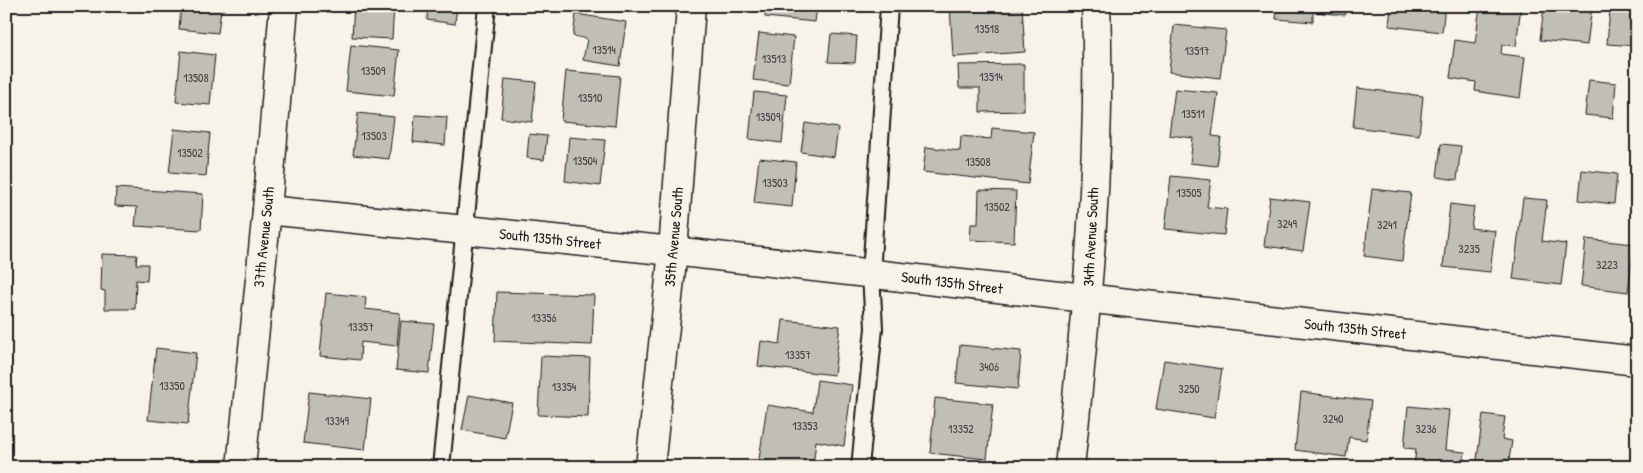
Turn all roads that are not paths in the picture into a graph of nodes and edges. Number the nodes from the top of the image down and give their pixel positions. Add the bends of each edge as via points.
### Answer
1 (284, 6) edge
2 (487, 6) edge
3 (691, 6) edge
4 (889, 6) edge
5 (1096, 6) edge
6 (267, 210) junction
7 (465, 230) junction
8 (673, 251) junction
9 (871, 274) junction
10 (1088, 299) junction
11 (1637, 361) edge
12 (241, 467) edge
13 (441, 467) edge
14 (650, 467) edge
15 (860, 467) edge
16 (1070, 467) edge

1 - 6 street, 37th Avenue South
2 - 7 lane
3 - 8 street, 35th Avenue South
4 - 9 lane
5 - 10 street, 34th Avenue South via 1099,72
6 - 7 street, South 135th Street
6 - 12 street, 37th Avenue South
7 - 8 street, South 135th Street
7 - 13 lane
8 - 9 street, South 135th Street
8 - 14 street, 35th Avenue South
9 - 10 street, South 135th Street
9 - 15 lane via 874,328
10 - 11 street, South 135th Street
10 - 16 street, 34th Avenue South

